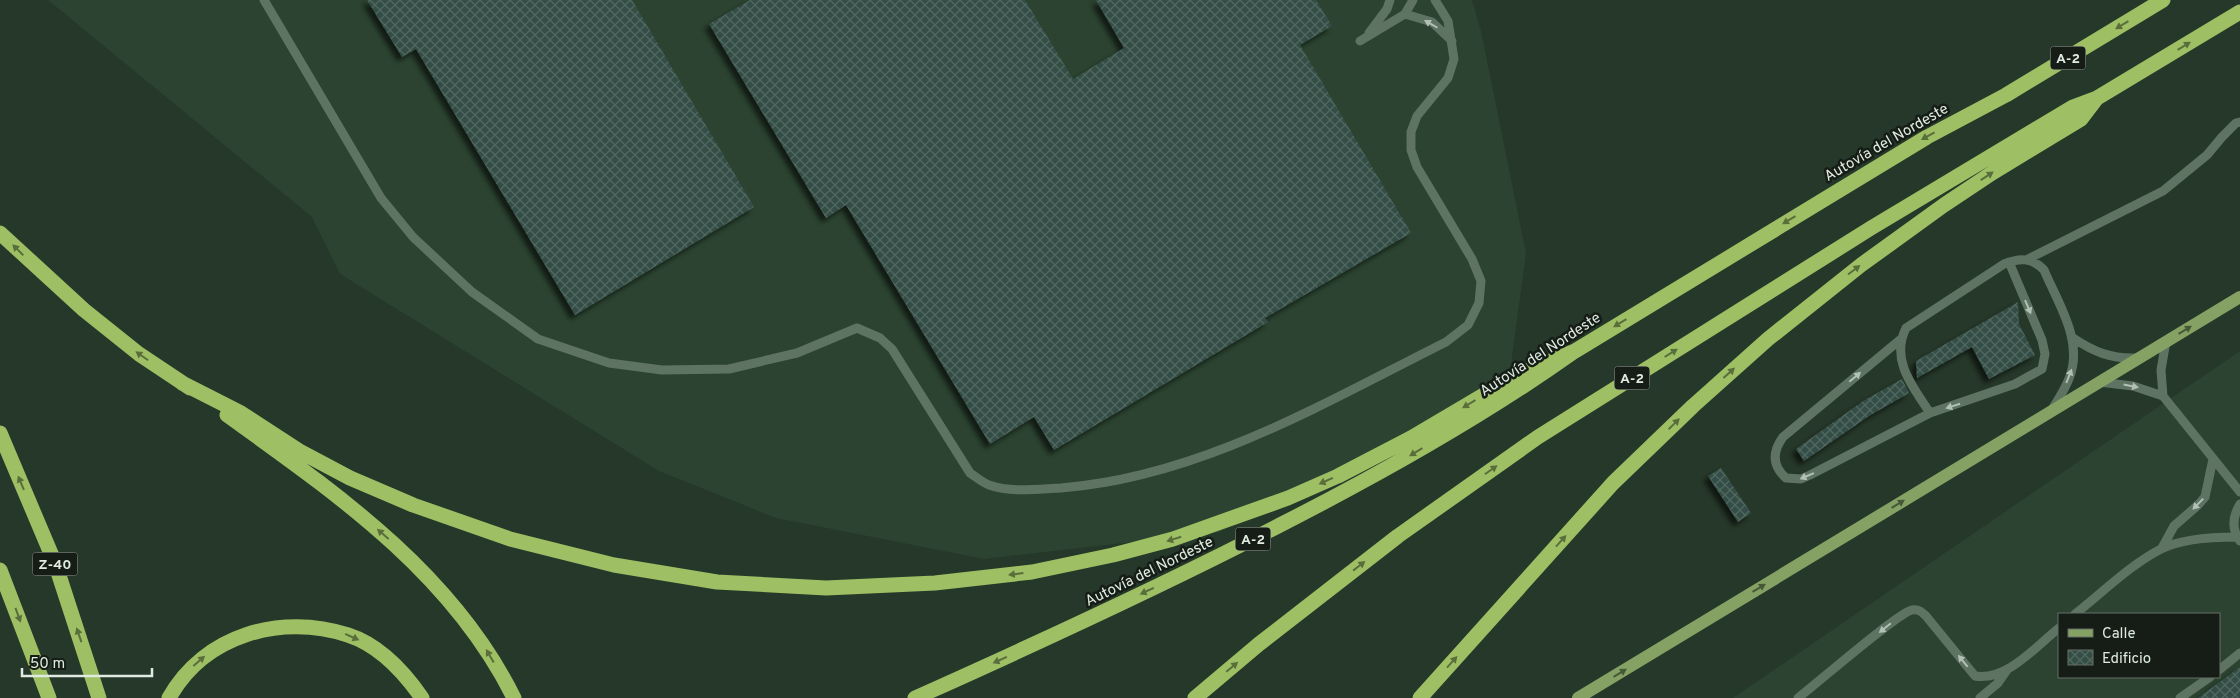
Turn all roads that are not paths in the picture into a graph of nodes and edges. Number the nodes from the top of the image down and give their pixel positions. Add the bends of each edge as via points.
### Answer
1 (264, 0) edge
2 (1390, 0) edge
3 (1413, 0) edge
4 (1435, 0) edge
5 (2163, 0) edge
6 (2240, 12) edge
7 (1405, 14) junction
8 (1452, 42) junction
9 (2097, 98) junction
10 (2240, 122) edge
11 (0, 233) edge
12 (2028, 259) junction
13 (2009, 262) junction
14 (2240, 297) edge
15 (2073, 338) junction
16 (1901, 339) junction
17 (2166, 341) junction
18 (1575, 351) junction
19 (2137, 358) junction
20 (2098, 382) junction
21 (182, 383) junction
22 (2163, 396) junction
23 (2051, 411) junction
24 (1930, 413) junction
25 (0, 433) edge
26 (2213, 459) junction
27 (2240, 492) edge
28 (2240, 504) edge
29 (2238, 539) edge
30 (2162, 548) junction
31 (0, 570) edge
32 (2077, 613) edge
33 (2058, 629) edge
34 (2240, 653) edge
35 (2220, 669) edge
36 (2007, 670) junction
37 (2209, 678) edge
38 (48, 698) edge
39 (99, 698) edge
40 (169, 698) edge
41 (422, 698) edge
42 (514, 698) edge
43 (915, 698) edge
44 (1195, 698) edge
45 (1420, 698) edge
46 (1578, 698) edge
47 (1798, 698) edge
48 (1980, 698) edge
49 (2180, 698) edge

1 - 8 lane via 381,198 413,237 472,292 538,339 609,363 662,370 729,369 797,353 857,328 880,338 892,349 970,473 988,485 1012,489 1094,485 1201,457 1260,434 1446,342 1468,326 1479,303 1481,281 1472,259 1417,167 1411,150 1411,132 1417,116 1448,78 1454,59
2 - 7 lane via 1363,39
3 - 7 lane
4 - 8 lane via 1448,21
5 -> 18 highway, Autovía del Nordeste / A-2 via 2006,95 1927,137
9 -> 6 highway, A-2
8 -> 7 lane via 1432,22
44 -> 9 highway, A-2 via 1398,536 1538,437 1871,228 2073,107
45 -> 9 highway via 1613,483 1754,351 1809,305 1944,205 2081,119
10 - 12 lane via 2207,155 2163,191
21 -> 11 highway via 84,310
12 - 13 lane
12 - 15 lane via 2044,270
13 - 16 lane via 1911,324
13 -> 24 lane via 2042,340 2046,354 2042,369 2015,384
17 -> 14 main road
15 - 19 lane via 2104,355
23 -> 15 lane via 2069,378 2074,358
16 - 24 lane via 1900,352 1906,373
24 -> 16 lane via 1801,479 1786,478 1776,465 1774,454 1784,437
17 - 19 main road
17 - 22 lane
18 -> 21 highway via 1521,372 1411,438 1338,476 1288,498 1173,539 1032,572 935,584 826,588 717,582 614,564 510,539 413,505 350,478 241,413
18 -> 43 highway, Autovía del Nordeste / A-2 via 1523,388 1332,499 1168,581
19 - 20 main road
20 -> 22 lane via 2133,386
20 - 23 main road
42 -> 21 highway via 480,638 406,554 318,481
22 - 26 lane
46 -> 23 main road
39 -> 25 highway, Z-40 via 55,563
26 - 27 lane
26 -> 30 lane via 2203,501 2174,526
28 - 29 lane via 2234,521
29 - 30 lane via 2198,540
30 - 32 lane
31 -> 38 highway
33 - 36 lane
34 - 35 lane
36 -> 47 lane via 1989,677 1975,676 1926,616 1920,610 1912,610
36 - 48 lane via 1998,683
37 - 49 lane
40 -> 41 highway via 176,685 199,660 225,642 281,627 314,627 349,635 395,665

